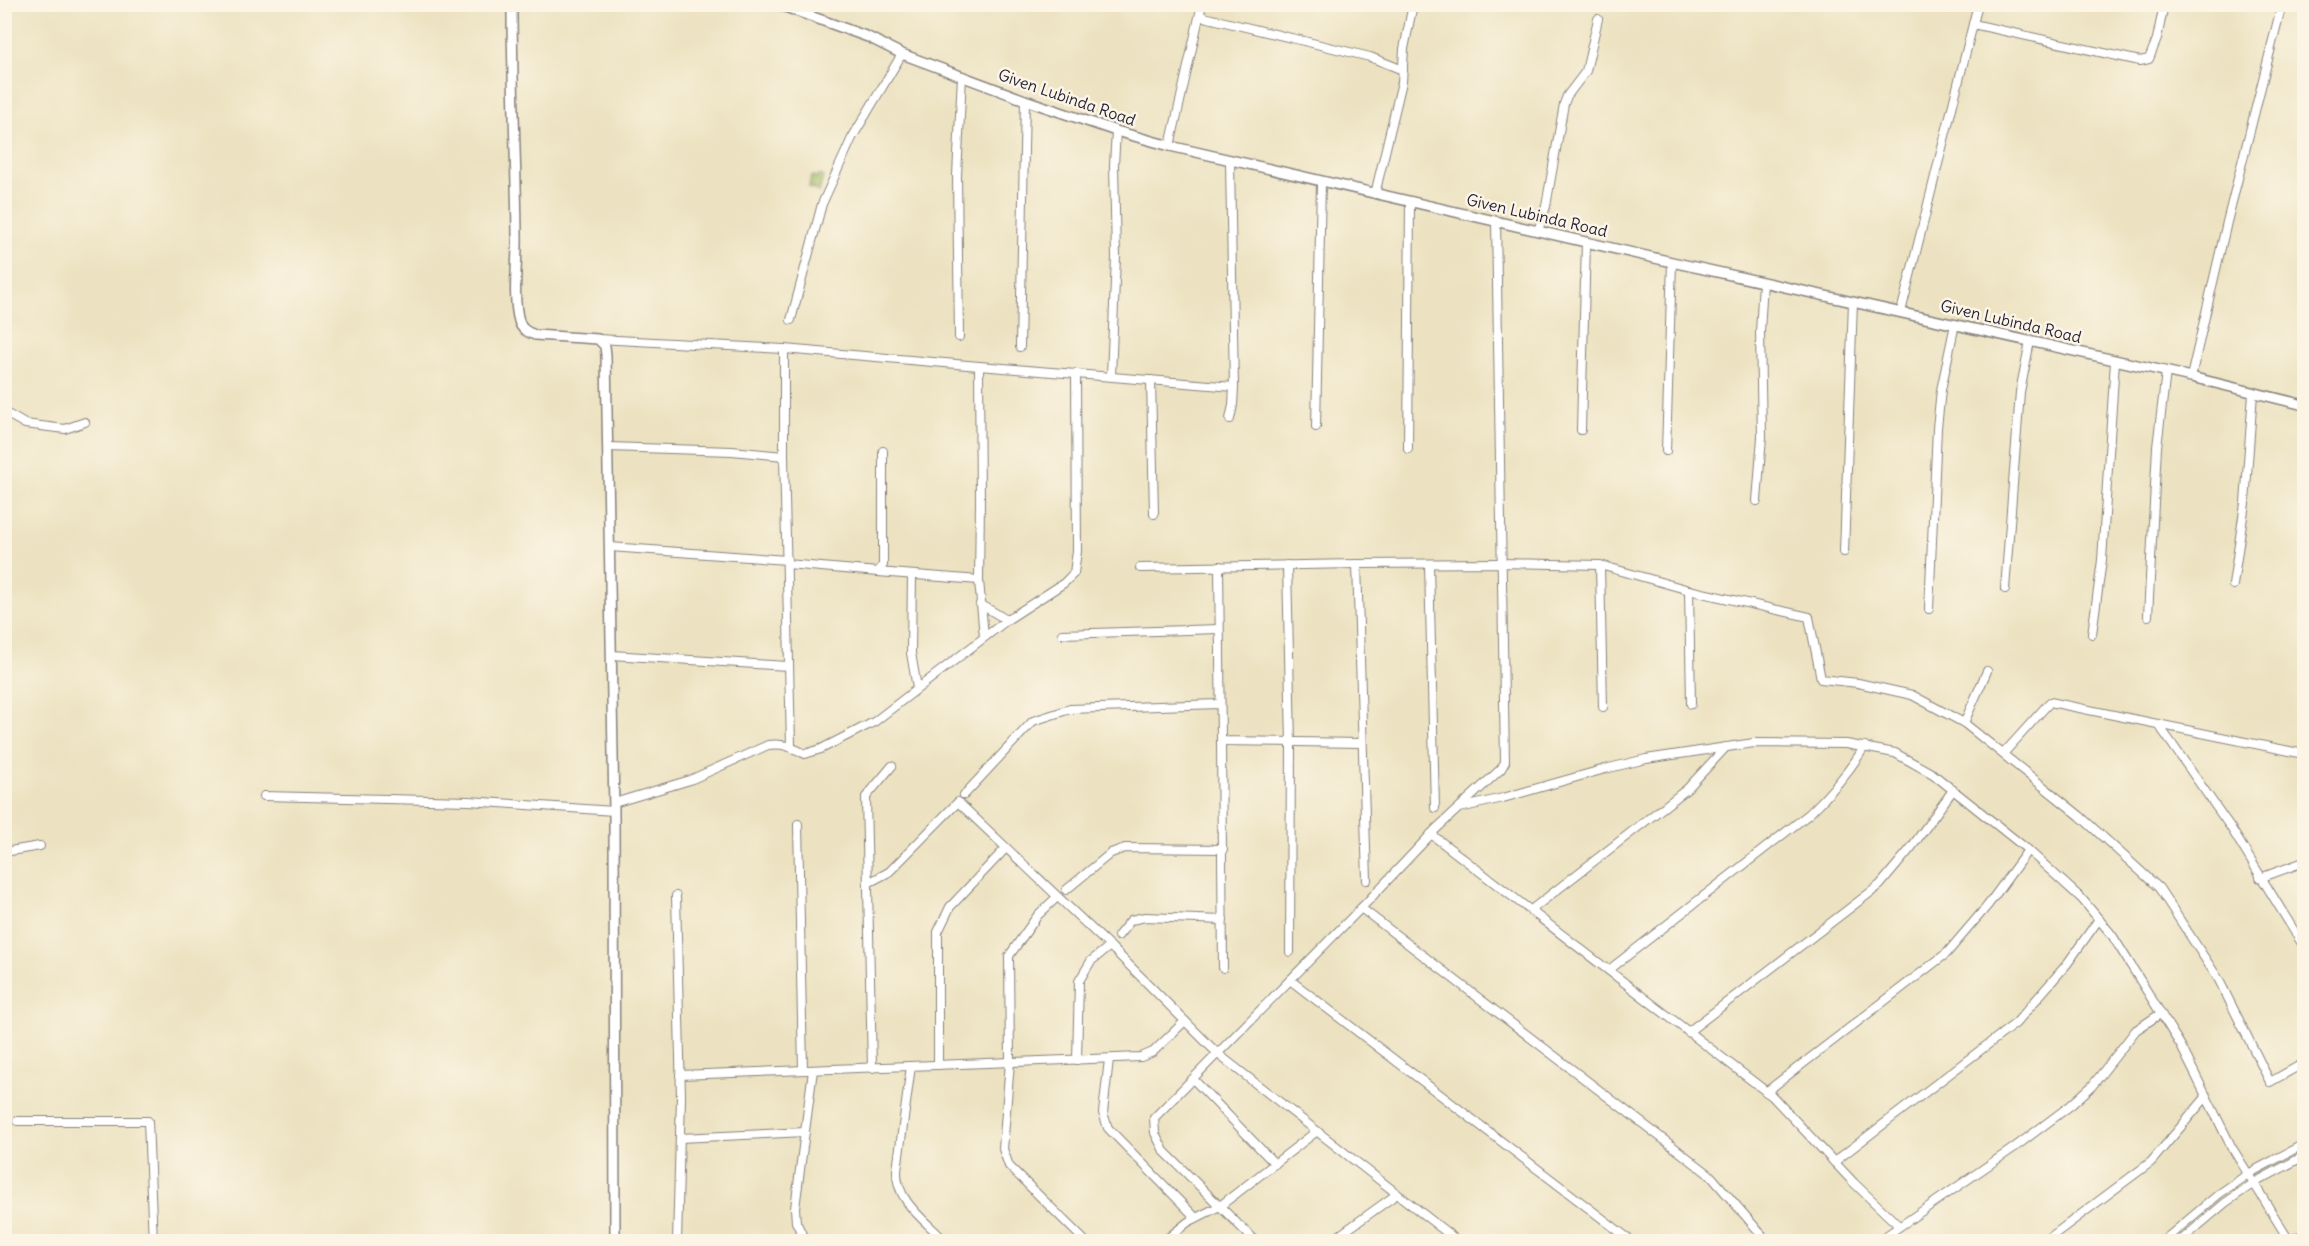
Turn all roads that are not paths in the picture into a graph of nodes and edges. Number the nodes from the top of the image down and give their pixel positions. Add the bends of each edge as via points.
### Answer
1 (512, 4) edge
2 (777, 4) edge
3 (1202, 4) edge
4 (1413, 4) edge
5 (1978, 4) edge
6 (2164, 4) edge
7 (2282, 4) edge
8 (797, 8) edge
9 (1200, 16) junction
10 (1598, 19) dead end
11 (1973, 24) junction
12 (902, 54) junction
13 (1403, 70) junction
14 (962, 76) junction
15 (1025, 100) junction
16 (1116, 131) junction
17 (1170, 146) junction
18 (1230, 161) junction
19 (1321, 182) junction
20 (1376, 194) junction
21 (1410, 201) junction
22 (1496, 221) junction
23 (1538, 231) junction
24 (1586, 242) junction
25 (1672, 262) junction
26 (1763, 282) junction
27 (1853, 302) junction
28 (1901, 312) junction
29 (791, 320) dead end
30 (1955, 324) junction
31 (959, 337) dead end
32 (2030, 341) junction
33 (609, 343) junction
34 (1020, 347) dead end
35 (784, 349) junction
36 (2115, 361) junction
37 (979, 366) junction
38 (2166, 372) junction
39 (1077, 373) junction
40 (1111, 376) junction
41 (2191, 377) junction
42 (1151, 380) junction
43 (1234, 387) junction
44 (2253, 393) junction
45 (2304, 405) edge
46 (4, 412) edge
47 (1230, 419) dead end
48 (85, 422) dead end
49 (1316, 427) dead end
50 (1581, 430) dead end
51 (608, 447) junction
52 (1408, 449) dead end
53 (883, 451) dead end
54 (1666, 451) dead end
55 (784, 456) junction
56 (1757, 501) dead end
57 (1154, 514) dead end
58 (610, 546) junction
59 (1844, 552) dead end
60 (787, 562) junction
61 (1502, 563) junction
62 (1358, 564) junction
63 (1429, 564) junction
64 (1287, 565) junction
65 (1600, 565) junction
66 (1219, 566) junction
67 (1140, 568) dead end
68 (878, 572) junction
69 (912, 575) junction
70 (979, 580) junction
71 (2233, 585) dead end
72 (2005, 589) dead end
73 (1689, 590) junction
74 (980, 604) junction
75 (1929, 609) dead end
76 (2148, 616) dead end
77 (1006, 620) junction
78 (1219, 629) junction
79 (1062, 634) dead end
80 (2092, 634) dead end
81 (984, 638) junction
82 (611, 655) junction
83 (788, 666) junction
84 (1987, 670) dead end
85 (917, 688) junction
86 (1219, 704) junction
87 (1691, 704) dead end
88 (1604, 707) dead end
89 (1964, 723) junction
90 (2158, 724) junction
91 (790, 734) junction
92 (1221, 741) junction
93 (1362, 743) junction
94 (781, 744) junction
95 (1291, 744) junction
96 (790, 746) junction
97 (1865, 746) junction
98 (1726, 747) junction
99 (2003, 754) junction
100 (2304, 754) edge
101 (892, 766) dead end
102 (1953, 790) junction
103 (964, 795) dead end
104 (264, 796) dead end
105 (614, 807) junction
106 (1435, 808) dead end
107 (1459, 808) junction
108 (798, 824) dead end
109 (1431, 834) junction
110 (40, 846) dead end
111 (1006, 848) junction
112 (1223, 849) junction
113 (2028, 850) junction
114 (4, 852) edge
115 (2304, 862) edge
116 (2260, 878) junction
117 (1366, 880) dead end
118 (868, 883) junction
119 (1066, 890) dead end
120 (676, 896) dead end
121 (1057, 897) junction
122 (1361, 909) junction
123 (1531, 910) junction
124 (2099, 919) junction
125 (1223, 920) junction
126 (1118, 936) dead end
127 (1110, 946) junction
128 (2304, 947) edge
129 (1290, 952) dead end
130 (1223, 968) dead end
131 (1609, 970) junction
132 (1290, 980) junction
133 (2160, 1014) junction
134 (1185, 1021) junction
135 (1688, 1032) junction
136 (1218, 1054) junction
137 (1109, 1059) junction
138 (1077, 1060) junction
139 (1010, 1062) junction
140 (2304, 1063) edge
141 (938, 1065) junction
142 (911, 1066) junction
143 (872, 1068) junction
144 (803, 1070) junction
145 (813, 1070) junction
146 (680, 1075) junction
147 (1193, 1079) junction
148 (1766, 1092) junction
149 (2208, 1096) junction
150 (17, 1121) dead end
151 (1317, 1131) junction
152 (805, 1132) junction
153 (680, 1138) junction
154 (2304, 1144) edge
155 (2304, 1156) edge
156 (1834, 1162) junction
157 (1275, 1164) junction
158 (2248, 1174) junction
159 (2254, 1183) junction
160 (1397, 1194) junction
161 (1220, 1206) junction
162 (1196, 1218) junction
163 (1899, 1226) junction
164 (2304, 1234) edge
165 (2289, 1241) edge
166 (153, 1242) edge
167 (615, 1242) edge
168 (677, 1242) edge
169 (806, 1242) edge
170 (946, 1242) edge
171 (1086, 1242) edge
172 (1163, 1242) edge
173 (1256, 1242) edge
174 (1330, 1242) edge
175 (1459, 1242) edge
176 (1634, 1242) edge
177 (1768, 1242) edge
178 (1877, 1242) edge
179 (2044, 1242) edge
180 (2162, 1242) edge
181 (2179, 1242) edge

1 - 33 street via 519,324 535,335
2 - 8 street, Given Lubinda Road
3 - 9 street
4 - 13 street
5 - 11 street
6 - 11 street via 2149,59 2140,61
7 - 41 street
8 - 12 street, Given Lubinda Road
9 - 13 street via 1370,57
9 - 17 street
10 - 23 street via 1586,71 1564,104
11 - 28 street
12 - 14 street, Given Lubinda Road
12 - 29 street via 852,138 822,204
13 - 20 street
14 - 15 street, Given Lubinda Road
14 - 31 street via 957,175
15 - 16 street, Given Lubinda Road
15 - 34 street
16 - 17 street, Given Lubinda Road
16 - 40 street
17 - 18 street, Given Lubinda Road
18 - 19 street, Given Lubinda Road
18 - 43 street
19 - 20 street, Given Lubinda Road
19 - 49 street
20 - 21 street, Given Lubinda Road
21 - 22 street, Given Lubinda Road
21 - 52 street
22 - 23 street, Given Lubinda Road
22 - 61 street
23 - 24 street, Given Lubinda Road
24 - 25 street, Given Lubinda Road
24 - 50 street
25 - 26 street, Given Lubinda Road
25 - 54 street
26 - 27 street, Given Lubinda Road
26 - 56 street via 1762,437
27 - 28 street, Given Lubinda Road
27 - 59 street
28 - 30 street, Given Lubinda Road
30 - 32 street, Given Lubinda Road
30 - 75 street via 1937,428
32 - 36 street, Given Lubinda Road
32 - 72 street via 2020,392
33 - 35 street
33 - 51 street
35 - 37 street
35 - 55 street
36 - 38 street, Given Lubinda Road
36 - 80 street via 2102,560
37 - 39 street
37 - 70 street
38 - 41 street, Given Lubinda Road
38 - 76 street via 2157,447
39 - 40 street
39 - 77 street via 1074,573 1065,583
40 - 42 street
41 - 44 street, Given Lubinda Road
42 - 43 street
42 - 57 street
43 - 47 street
44 - 45 street, Given Lubinda Road
44 - 71 street via 2245,503
46 - 48 street via 25,424 66,429
51 - 55 street via 732,450
51 - 58 street
53 - 68 street via 883,565
55 - 60 street
58 - 60 street
58 - 82 street
60 - 68 street
60 - 83 street
61 - 63 street
61 - 65 street
61 - 107 street via 1506,756 1501,769
62 - 63 street
62 - 64 street
62 - 93 street
63 - 106 street
64 - 66 street
64 - 95 street
65 - 73 street
65 - 88 street
66 - 67 street
66 - 78 street
68 - 69 street
69 - 70 street
69 - 85 street via 911,653
70 - 74 street
73 - 87 street
73 - 89 street via 1809,617 1821,679 1912,695
74 - 77 street
74 - 81 street
77 - 81 street
78 - 79 street
78 - 86 street
81 - 85 street
82 - 83 street
82 - 105 street
83 - 91 street
84 - 89 street
85 - 96 street via 874,722 821,749 805,753
86 - 92 street
86 - 103 street via 1070,709 1054,713 1034,721
89 - 99 street
90 - 99 street via 2050,702
90 - 100 street
90 - 116 street via 2231,828
91 - 94 street
91 - 96 street
92 - 95 street
92 - 112 street
93 - 95 street
93 - 117 street
94 - 96 street
94 - 105 street via 768,745 690,780
95 - 129 street
97 - 98 street via 1754,742
97 - 102 street via 1895,753 1934,774
97 - 131 street via 1832,792 1809,814
98 - 107 street via 1605,768
98 - 123 street via 1687,789
99 - 140 street via 2080,816 2159,888 2219,980 2270,1082
101 - 118 street via 866,797
102 - 113 street
102 - 135 street via 1880,885
104 - 105 street
105 - 167 street
107 - 109 street
108 - 144 street
109 - 122 street
109 - 123 street
110 - 114 street
111 - 118 street via 958,802 889,872
111 - 121 street
111 - 141 street via 950,907 938,932
112 - 119 street via 1117,850
112 - 125 street
113 - 124 street
113 - 148 street via 1988,906 1947,953
115 - 116 street
116 - 128 street
118 - 143 street
120 - 146 street
121 - 127 street
121 - 139 street via 1038,915 1009,956
122 - 132 street
122 - 177 street via 1710,1174
123 - 131 street
124 - 133 street
124 - 156 street via 2067,964 2016,1023
125 - 126 street via 1145,917 1131,920
125 - 130 street
127 - 134 street
127 - 138 street via 1091,961 1079,981
131 - 135 street
132 - 136 street
132 - 176 street
133 - 149 street
133 - 163 street via 2136,1030 2092,1086 2071,1105
134 - 136 street
134 - 137 street via 1153,1052 1141,1058
135 - 148 street
136 - 147 street
136 - 151 street
137 - 138 street
137 - 162 street via 1103,1113 1107,1128
138 - 139 street
139 - 141 street
139 - 171 street via 1003,1135 1005,1157
141 - 142 street
142 - 143 street
142 - 170 street via 898,1185 906,1201
143 - 145 street
144 - 145 street
144 - 146 street
145 - 152 street
146 - 153 street
147 - 157 street
147 - 161 street via 1154,1118 1155,1133 1164,1150
148 - 156 street
149 - 158 street
149 - 179 street via 2151,1162
150 - 166 street via 148,1120
151 - 157 street
151 - 160 street
152 - 153 street
152 - 169 street via 795,1208 796,1222
153 - 168 street
154 - 158 street
155 - 159 street
156 - 163 street
157 - 161 street
158 - 159 street
158 - 180 street
159 - 165 street
159 - 181 street
160 - 174 street
160 - 175 street
161 - 162 street
161 - 173 street
162 - 172 street
163 - 178 street
164 - 165 street

